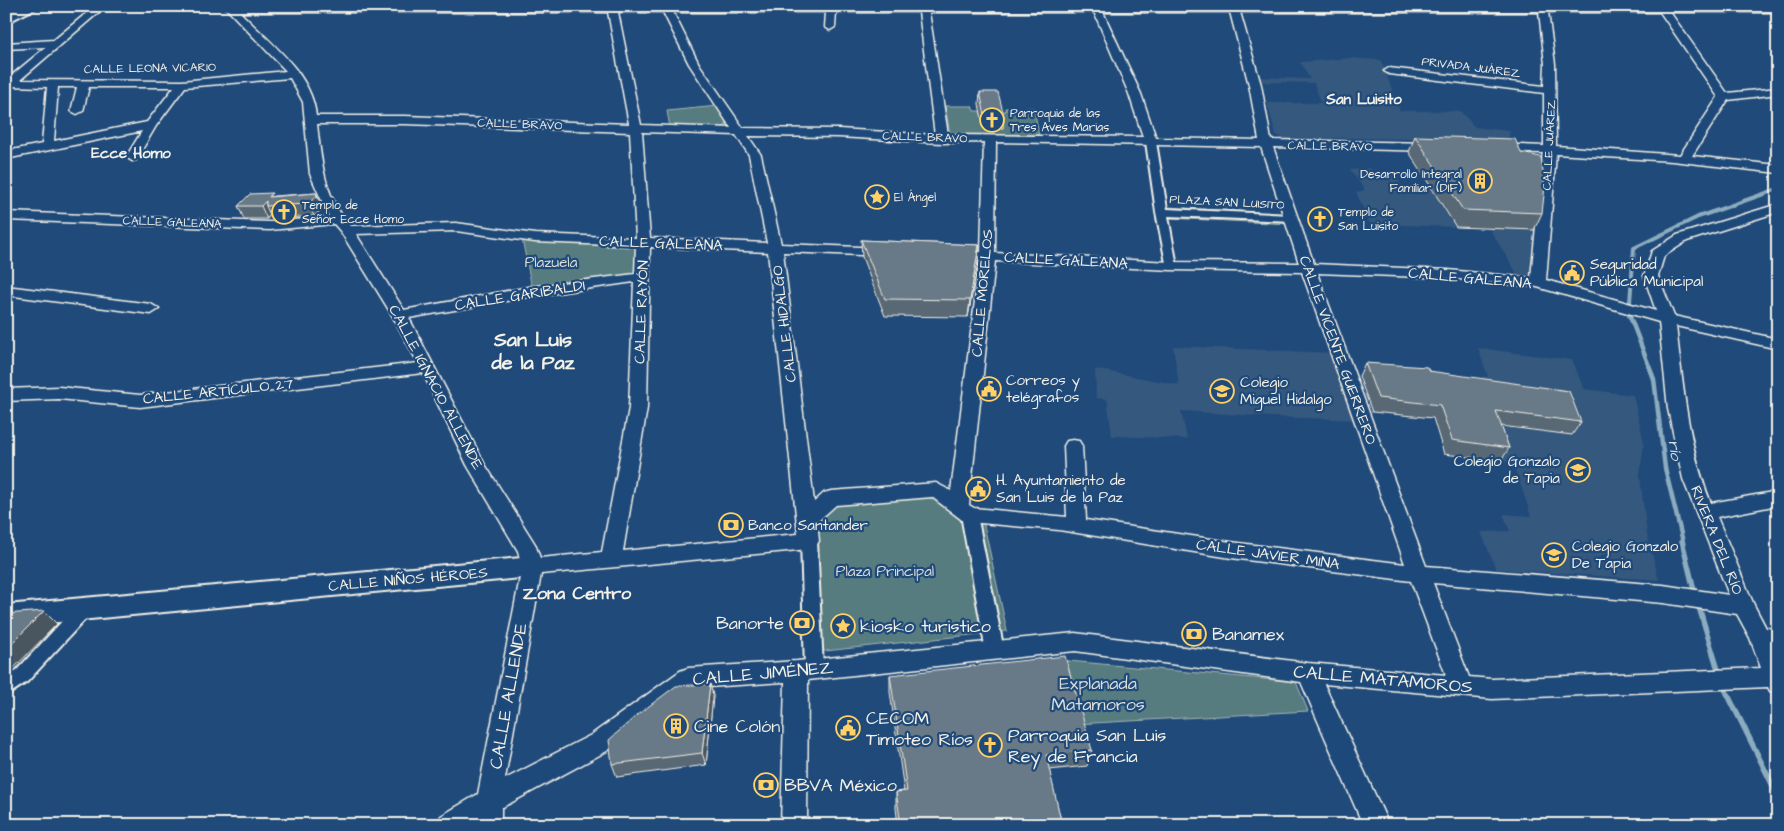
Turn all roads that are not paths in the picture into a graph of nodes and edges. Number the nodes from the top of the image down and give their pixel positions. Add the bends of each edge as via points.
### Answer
1 (34, 6) edge
2 (101, 6) edge
3 (923, 7) edge
4 (230, 8) edge
5 (432, 8) edge
6 (612, 8) edge
7 (665, 8) edge
8 (800, 8) edge
9 (1014, 8) edge
10 (1097, 8) edge
11 (1233, 8) edge
12 (1313, 8) edge
13 (1429, 8) edge
14 (1544, 8) edge
15 (831, 9) junction
16 (1778, 9) edge
17 (1664, 10) junction
18 (6, 19) edge
19 (830, 27) dead end
20 (56, 43) junction
21 (6, 46) edge
22 (1389, 71) dead end
23 (294, 74) junction
24 (8, 83) edge
25 (53, 83) junction
26 (84, 83) junction
27 (182, 84) junction
28 (1551, 90) junction
29 (1778, 91) edge
30 (1724, 97) junction
31 (77, 111) dead end
32 (311, 120) junction
33 (150, 125) junction
34 (636, 129) junction
35 (740, 132) junction
36 (990, 138) junction
37 (942, 139) junction
38 (1151, 142) junction
39 (48, 145) junction
40 (1266, 145) junction
41 (1443, 148) edge
42 (1482, 148) edge
43 (1550, 149) junction
44 (11, 154) dead end
45 (132, 157) dead end
46 (1685, 158) junction
47 (1778, 169) edge
48 (1778, 208) edge
49 (1161, 212) junction
50 (9, 218) edge
51 (1292, 218) junction
52 (342, 225) junction
53 (643, 242) junction
54 (775, 247) junction
55 (901, 252) edge
56 (940, 254) edge
57 (988, 256) junction
58 (1171, 266) junction
59 (1308, 268) junction
60 (642, 277) junction
61 (1538, 284) junction
62 (6, 290) edge
63 (151, 309) dead end
64 (400, 315) junction
65 (1660, 318) junction
66 (1778, 344) edge
67 (428, 366) junction
68 (6, 395) edge
69 (1073, 446) dead end
70 (1778, 498) edge
71 (964, 511) junction
72 (1704, 512) junction
73 (807, 519) junction
74 (1077, 526) junction
75 (809, 540) junction
76 (611, 559) junction
77 (532, 567) junction
78 (1419, 574) junction
79 (1744, 607) junction
80 (84, 609) junction
81 (6, 616) edge
82 (1769, 637) edge
83 (995, 651) junction
84 (806, 670) junction
85 (1308, 673) junction
86 (1776, 680) edge
87 (1462, 687) junction
88 (6, 688) edge
89 (489, 801) junction
90 (450, 825) edge
91 (488, 825) edge
92 (794, 825) edge
93 (1376, 825) edge

1 - 18 street
2 - 20 street
3 - 9 street
3 - 15 street
3 - 37 street
4 - 5 street
4 - 23 street, CALLE IGNACIO ALLENDE
5 - 6 street
6 - 7 street
6 - 34 street, CALLE RAYÓN
7 - 8 street
7 - 35 street, CALLE HIDALGO via 694,64
8 - 15 street
9 - 10 street
10 - 11 street
10 - 38 street via 1135,94
11 - 12 street
11 - 40 street, CALLE VICENTE GUERRERO via 1255,85
12 - 13 street
13 - 14 street
14 - 17 street
14 - 28 street, CALLE JUÁREZ
15 - 19 street
16 - 17 street
17 - 30 street
20 - 21 street
20 - 24 street
22 - 28 street, PRIVADA JUÁREZ
23 - 27 street, CALLE LEONA VICARIO
23 - 32 street, CALLE IGNACIO ALLENDE via 309,102
24 - 25 street, CALLE LEONA VICARIO
25 - 26 street, CALLE LEONA VICARIO
25 - 39 street
26 - 27 street, CALLE LEONA VICARIO
26 - 31 street
27 - 33 street
28 - 43 street, CALLE JUÁREZ
29 - 30 street
30 - 46 street
32 - 34 street, CALLE BRAVO via 405,120
32 - 52 street, CALLE IGNACIO ALLENDE via 316,174
33 - 39 street
33 - 45 street
34 - 35 street, CALLE BRAVO
34 - 53 street, CALLE RAYÓN
35 - 37 street, CALLE BRAVO
35 - 54 street, CALLE HIDALGO via 755,155
36 - 37 street, CALLE BRAVO
36 - 38 street, CALLE BRAVO
36 - 57 street, CALLE MORELOS
38 - 40 street, CALLE BRAVO
38 - 49 street
39 - 44 street
40 - 41 street, CALLE BRAVO
40 - 51 street, CALLE VICENTE GUERRERO
42 - 43 street
43 - 46 street
43 - 61 street, CALLE JUÁREZ
46 - 47 street
48 - 65 street, RIVERA DEL RÍO via 1682,238 1657,254 1651,276
49 - 51 street, PLAZA SAN LUISITO
49 - 58 street
50 - 52 street, CALLE GALEANA via 270,226
51 - 59 street, CALLE VICENTE GUERRERO
52 - 53 street, CALLE GALEANA via 456,227 535,238
52 - 64 street, CALLE IGNACIO ALLENDE
53 - 54 street, CALLE GALEANA
53 - 60 street, CALLE RAYÓN
54 - 55 street, CALLE GALEANA
54 - 73 street, CALLE HIDALGO
56 - 57 street, CALLE GALEANA
57 - 58 street, CALLE GALEANA
57 - 71 street, CALLE MORELOS
58 - 59 street, CALLE GALEANA
59 - 61 street, CALLE GALEANA via 1448,274
59 - 78 street, CALLE VICENTE GUERRERO
60 - 64 street, CALLE GARIBALDI via 529,292
60 - 76 street, CALLE RAYÓN via 638,408
61 - 65 street, CALLE GALEANA
62 - 63 street
64 - 67 street, CALLE IGNACIO ALLENDE
65 - 66 street, CALLE GALEANA
65 - 72 street, RIVERA DEL RÍO via 1692,479
67 - 68 street, CALLE ARTÍCULO 27 via 140,401 59,393
67 - 77 street, CALLE IGNACIO ALLENDE via 476,465 528,550
69 - 74 street
70 - 72 street
71 - 73 street via 936,490 831,498
71 - 74 street, CALLE JAVIER MINA
71 - 83 street
72 - 79 street, RIVERA DEL RÍO
73 - 75 street, CALLE HIDALGO
74 - 78 street, CALLE JAVIER MINA via 1230,550
75 - 76 street, CALLE NIÑOS HÉROES
75 - 84 street, CALLE HIDALGO
76 - 77 street, CALLE NIÑOS HÉROES
77 - 80 street, CALLE NIÑOS HÉROES
77 - 89 street, CALLE ALLENDE
78 - 79 street, CALLE JAVIER MINA via 1664,594
78 - 87 street, CALLE VICENTE GUERRERO
79 - 82 street, RIVERA DEL RÍO
80 - 81 street, CALLE NIÑOS HÉROES
80 - 88 street via 21,678
82 - 86 street, RIVERA DEL RÍO
83 - 84 street, CALLE JIMÉNEZ
83 - 85 street, CALLE MATAMOROS via 1075,642
84 - 89 street, CALLE JIMÉNEZ via 688,678 599,743
84 - 92 street
85 - 87 street, CALLE MATAMOROS
85 - 93 street
86 - 87 street, CALLE MATAMOROS via 1492,689
89 - 90 street, CALLE JIMÉNEZ
89 - 91 street, CALLE ALLENDE

